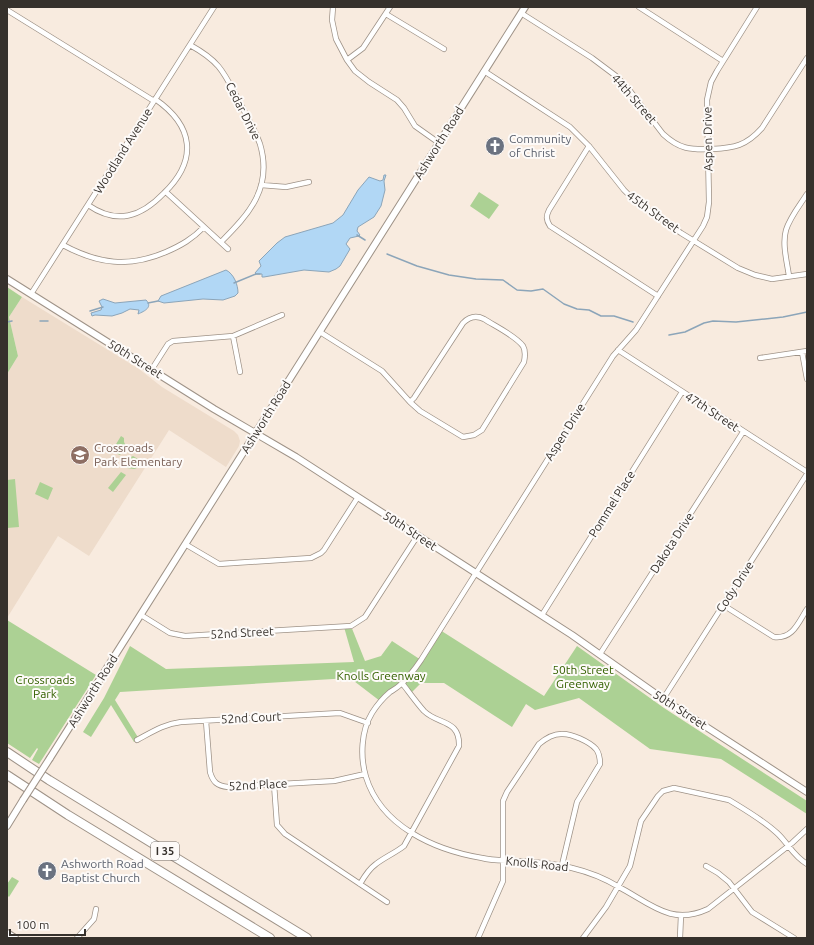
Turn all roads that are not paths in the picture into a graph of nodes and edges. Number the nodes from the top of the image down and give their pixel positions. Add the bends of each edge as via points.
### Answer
1 (214, 7) edge
2 (333, 7) edge
3 (390, 7) edge
4 (639, 7) edge
5 (757, 7) edge
6 (7, 10) edge
7 (523, 10) edge
8 (386, 14) junction
9 (190, 45) junction
10 (444, 49) dead end
11 (807, 58) edge
12 (348, 60) junction
13 (723, 61) junction
14 (484, 71) junction
15 (155, 100) junction
16 (439, 143) junction
17 (589, 146) junction
18 (708, 149) junction
19 (309, 182) dead end
20 (261, 185) junction
21 (166, 192) junction
22 (807, 194) edge
23 (88, 205) junction
24 (204, 227) junction
25 (694, 241) junction
26 (221, 242) junction
27 (63, 245) junction
28 (228, 249) dead end
29 (807, 274) edge
30 (789, 276) junction
31 (7, 279) edge
32 (31, 294) junction
33 (658, 296) junction
34 (282, 315) dead end
35 (320, 332) junction
36 (233, 336) junction
37 (618, 350) junction
38 (804, 351) edge
39 (760, 358) dead end
40 (152, 369) junction
41 (240, 372) dead end
42 (807, 379) edge
43 (682, 392) junction
44 (410, 402) junction
45 (743, 432) junction
46 (256, 433) junction
47 (807, 473) edge
48 (358, 497) junction
49 (418, 535) junction
50 (185, 544) junction
51 (476, 573) junction
52 (724, 605) junction
53 (807, 610) edge
54 (141, 615) junction
55 (542, 615) junction
56 (600, 654) junction
57 (402, 683) junction
58 (663, 699) junction
59 (206, 721) junction
60 (368, 723) junction
61 (137, 740) dead end
62 (7, 751) edge
63 (365, 774) junction
64 (7, 775) edge
65 (274, 784) junction
66 (807, 792) edge
67 (7, 826) edge
68 (807, 829) edge
69 (412, 832) junction
70 (788, 847) junction
71 (504, 861) junction
72 (807, 864) edge
73 (562, 865) junction
74 (706, 866) dead end
75 (360, 884) junction
76 (618, 886) junction
77 (734, 888) junction
78 (387, 902) dead end
79 (96, 909) dead end
80 (681, 915) junction
81 (7, 933) edge
82 (15, 938) edge
83 (77, 938) edge
84 (270, 938) edge
85 (307, 938) edge
86 (478, 938) edge
87 (583, 938) edge
88 (680, 938) edge
89 (794, 938) edge

1 - 9 street, Woodland Avenue
2 - 12 street via 333,30
3 - 8 street
4 - 13 street
5 - 13 street, Aspen Drive
6 - 15 street
7 - 14 main road, Ashworth Road
7 - 18 street, 44th Street via 616,76 670,140 687,149
8 - 10 street
8 - 12 street via 363,48
9 - 15 street, Woodland Avenue
9 - 20 street, Cedar Drive via 216,62 253,129 260,144 263,160
11 - 18 street via 755,136 738,146
12 - 16 street via 359,75 397,100 415,126
13 - 18 street, Aspen Drive via 709,88
14 - 16 main road, Ashworth Road
14 - 17 street, 45th Street via 562,121
15 - 21 street via 173,113 180,122 187,143 185,165
15 - 23 street, Woodland Avenue
16 - 35 main road, Ashworth Road
17 - 25 street, 45th Street via 614,180 634,200
17 - 33 street via 549,210 547,220 550,226
18 - 25 street, Aspen Drive via 707,217
19 - 20 street via 286,187
20 - 26 street, Cedar Drive via 248,213
21 - 23 street via 141,212 131,215 104,214
21 - 24 street
22 - 30 street via 786,230 785,254
23 - 27 street, Woodland Avenue
24 - 26 street
24 - 27 street via 183,244 156,256 136,261 98,260
25 - 30 street, 45th Street via 746,272 772,279
25 - 33 street, Aspen Drive
26 - 28 street
27 - 32 street, Woodland Avenue
29 - 30 street, 45th Street
31 - 32 main road, 50th Street
32 - 40 main road, 50th Street
33 - 37 street, Aspen Drive via 636,330
34 - 36 street
35 - 44 street via 382,371
35 - 46 main road, Ashworth Road
36 - 40 street via 173,341 168,344
36 - 41 street
37 - 43 street, 47th Street
37 - 51 street, Aspen Drive
38 - 39 street
38 - 42 street
40 - 46 main road, 50th Street
43 - 45 street, 47th Street
43 - 55 street, Pommel Place
44 - 44 street via 463,323 470,317 484,319 523,346 526,356 524,362 482,430 474,435 463,437
45 - 47 street, 47th Street
45 - 56 street, Dakota Drive
46 - 48 main road, 50th Street
46 - 50 main road, Ashworth Road
47 - 52 street, Cody Drive
48 - 49 main road, 50th Street
48 - 50 street via 324,550 315,557 219,564
49 - 51 main road, 50th Street
49 - 54 street, 52nd Street via 365,617 355,625 185,636 170,632
50 - 54 main road, Ashworth Road
51 - 55 main road, 50th Street
51 - 57 street, Aspen Drive via 421,660
52 - 53 street via 774,637 781,638 790,634
52 - 58 street, Cody Drive
54 - 67 main road, Ashworth Road, bridge
55 - 56 main road, 50th Street
56 - 58 main road, 50th Street
57 - 60 street, Aspen Drive via 380,701
57 - 69 street via 423,710 452,726 459,738 459,746
58 - 66 main road, 50th Street
59 - 60 street, 52nd Court via 340,713
59 - 61 street, 52nd Court via 171,723
59 - 65 street, 52nd Place via 210,772 215,783 228,787
60 - 63 street, Aspen Drive via 362,750
62 - 85 highway, I 35
63 - 65 street, 52nd Place via 334,781
63 - 69 street, Aspen Drive via 371,792 383,809 396,822
64 - 84 highway, I 35
65 - 75 street via 279,828
68 - 70 street
69 - 71 street, Knolls Road via 427,841 459,853
69 - 75 street via 404,846 376,864 366,873
70 - 72 street
70 - 76 street via 778,834 730,800 674,788 663,791 641,821 630,866
70 - 77 street
71 - 73 street, Knolls Road
71 - 73 street via 503,801 507,792 536,748 544,740 563,734 573,735 592,745 599,753 600,764 577,802
71 - 86 street via 503,881
73 - 76 street, Knolls Road
74 - 77 street
75 - 78 street
76 - 80 street, Knolls Road via 661,911
76 - 87 street via 606,908
77 - 80 street via 708,909
77 - 89 street via 752,912
79 - 83 street via 94,919
80 - 88 street
81 - 82 main road

